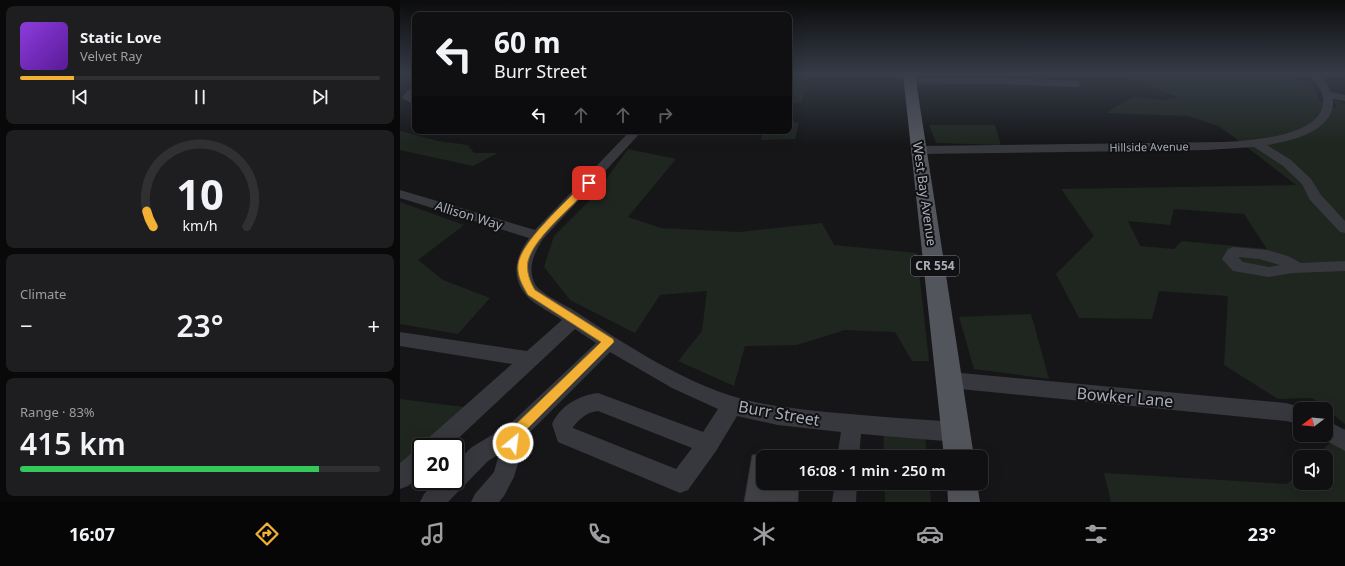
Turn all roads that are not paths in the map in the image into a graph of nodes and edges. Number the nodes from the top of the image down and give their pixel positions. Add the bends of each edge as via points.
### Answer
1 (912, 97) edge
2 (1329, 97) edge
3 (633, 134) edge
4 (1256, 143) junction
5 (919, 150) junction
6 (400, 194) edge
7 (1345, 229) edge
8 (538, 236) junction
9 (1345, 266) edge
10 (1300, 268) dead end
11 (575, 321) junction
12 (400, 339) edge
13 (609, 342) junction
14 (529, 359) junction
15 (950, 380) junction
16 (732, 405) junction
17 (1293, 414) edge
18 (852, 424) junction
19 (517, 431) junction
20 (956, 432) junction
21 (1333, 434) edge
22 (444, 438) edge
23 (1345, 441) edge
24 (708, 444) junction
25 (849, 450) edge
26 (958, 450) edge
27 (412, 467) edge
28 (464, 470) edge
29 (400, 478) edge
30 (444, 490) edge
31 (845, 490) edge
32 (963, 490) edge
33 (432, 502) edge
34 (483, 502) edge
35 (844, 502) edge
36 (964, 502) edge

1 - 5 main road, West Bay Avenue / CR 554
2 - 4 street, Hillside Avenue via 1326,111 1316,124 1289,137
3 - 8 street, Burr Street
4 - 5 street, Hillside Avenue
4 - 7 street via 1287,163
5 - 15 main road, West Bay Avenue / CR 554
6 - 8 street, Allison Way
8 - 11 street, Burr Street via 523,261 525,283 532,292
9 - 10 street
11 - 13 street, Burr Street
11 - 14 street
12 - 14 street
13 - 16 street, Burr Street via 688,387
13 - 19 street
14 - 22 street
15 - 17 street, Bowker Lane
15 - 20 main road, West Bay Avenue / CR 554
16 - 18 street, Burr Street via 756,412
16 - 24 street
18 - 20 street, Burr Street
18 - 25 street
19 - 28 street via 480,454
19 - 34 street via 503,476
20 - 26 main road, West Bay Avenue / CR 554
21 - 23 street
24 - 24 street via 598,402 591,402 576,409 562,424 565,436 680,482
27 - 29 street
30 - 33 street
31 - 35 street
32 - 36 main road

